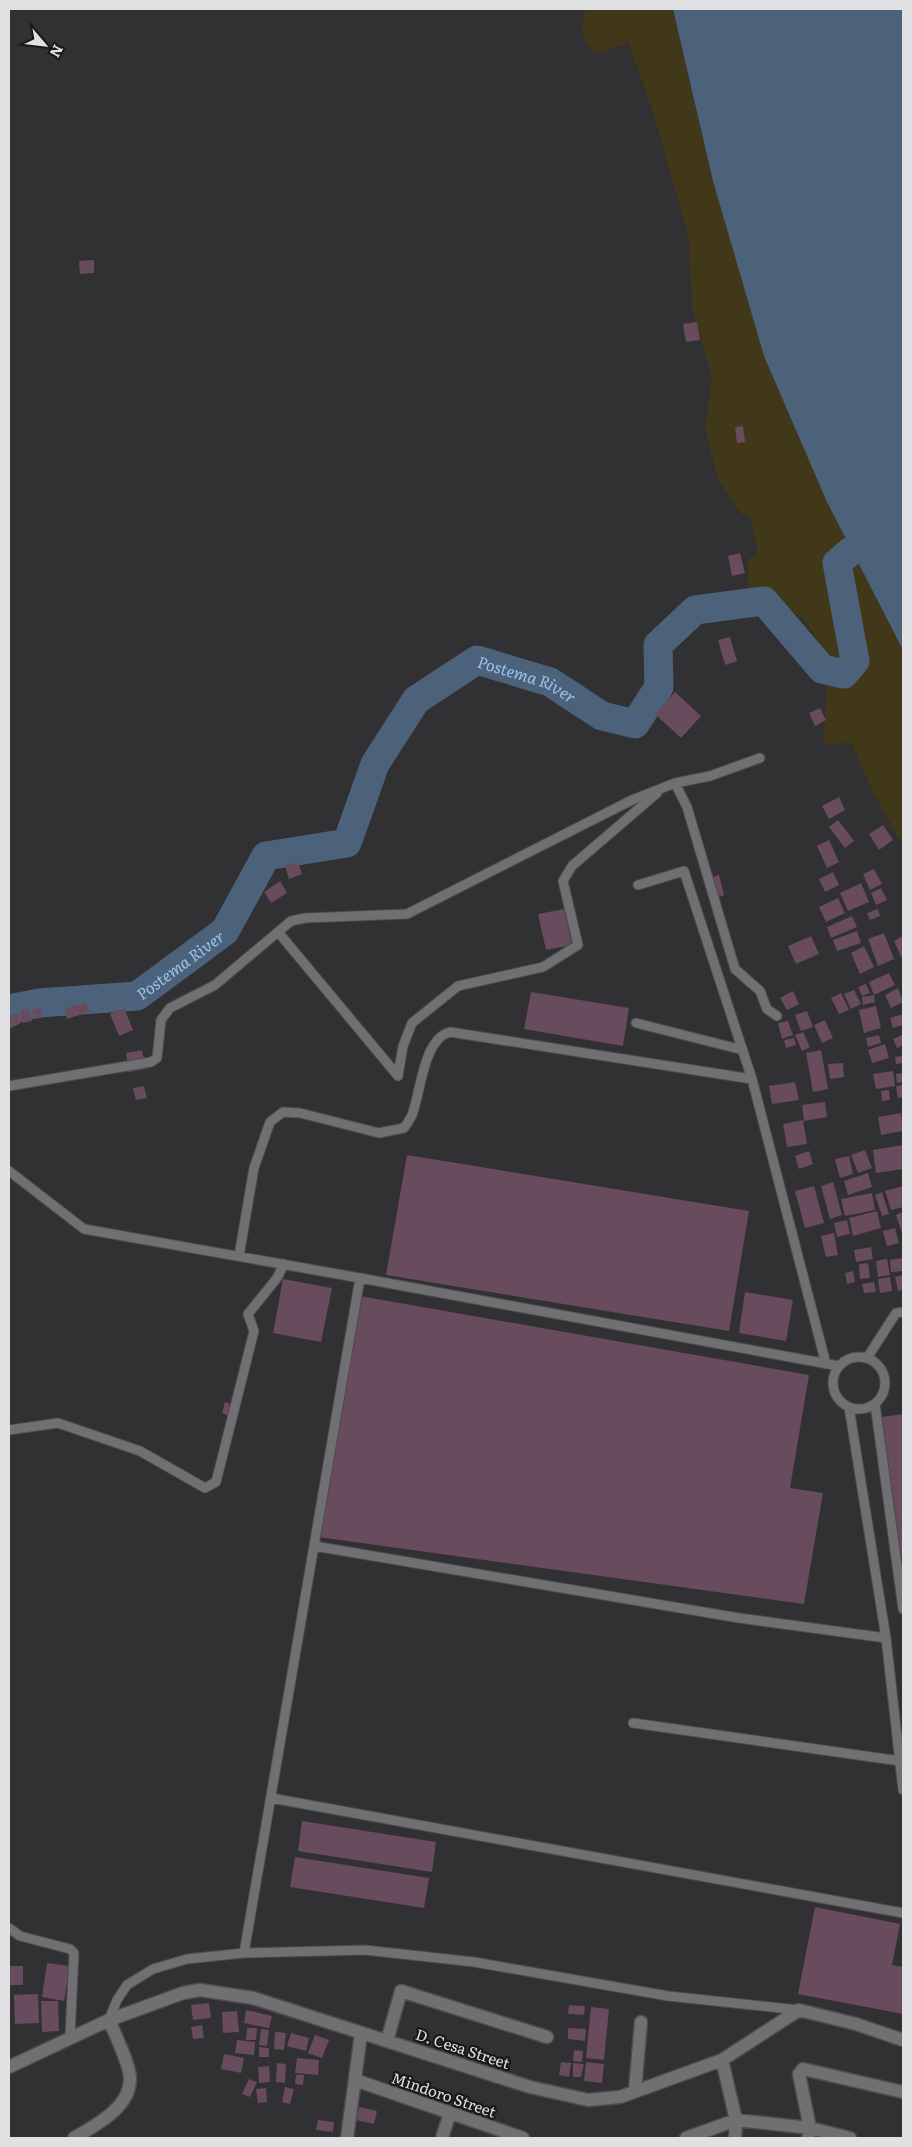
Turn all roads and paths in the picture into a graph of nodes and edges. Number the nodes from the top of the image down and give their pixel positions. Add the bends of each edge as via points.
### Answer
1 (760, 758) dead end
2 (675, 783) junction
3 (663, 788) junction
4 (638, 885) dead end
5 (278, 932) junction
6 (777, 1016) dead end
7 (636, 1023) dead end
8 (743, 1050) junction
9 (752, 1079) junction
10 (9, 1086) edge
11 (9, 1171) edge
12 (239, 1256) junction
13 (284, 1264) junction
14 (360, 1278) junction
15 (903, 1312) edge
16 (867, 1358) junction
17 (826, 1364) junction
18 (839, 1366) junction
19 (875, 1404) junction
20 (849, 1407) junction
21 (9, 1430) edge
22 (314, 1546) junction
23 (902, 1585) edge
24 (903, 1609) edge
25 (886, 1638) junction
26 (633, 1723) dead end
27 (900, 1762) junction
28 (903, 1790) edge
29 (271, 1798) junction
30 (903, 1914) edge
31 (9, 1928) edge
32 (244, 1953) junction
33 (798, 2010) junction
34 (110, 2020) junction
35 (641, 2022) dead end
36 (361, 2034) junction
37 (70, 2036) junction
38 (547, 2037) dead end
39 (903, 2040) edge
40 (387, 2041) junction
41 (722, 2060) junction
42 (9, 2068) edge
43 (355, 2080) junction
44 (635, 2090) junction
45 (903, 2092) edge
46 (450, 2113) junction
47 (736, 2120) junction
48 (809, 2133) edge
49 (74, 2138) edge
50 (347, 2138) edge
51 (442, 2138) edge
52 (523, 2138) edge
53 (686, 2138) edge
54 (735, 2138) edge
55 (850, 2138) edge

1 - 2 lane via 710,776
2 - 3 lane
2 - 6 lane via 687,807 736,969 760,991 768,1009
3 - 5 lane via 632,800 406,914 305,918 291,921
3 - 5 lane via 572,866 563,881 578,945 543,967 458,986 412,1023 403,1046 398,1076
4 - 8 lane via 684,872
5 - 10 lane via 215,985 170,1008 160,1020 157,1058 151,1062
7 - 8 lane
8 - 9 lane
9 - 12 lane via 450,1032 440,1035 433,1044 412,1114 404,1128 379,1133 300,1113 283,1112 270,1122 254,1168
9 - 17 lane
11 - 12 lane via 84,1229
12 - 13 lane
13 - 14 lane
13 - 21 lane via 248,1314 254,1331 216,1482 205,1488 140,1451 58,1422
14 - 17 lane
14 - 22 lane
15 - 16 lane via 896,1313
16 - 18 lane via 852,1358
16 - 19 lane via 884,1375 884,1390
17 - 18 lane
18 - 20 lane via 833,1389 836,1397
19 - 20 lane via 862,1409
19 - 23 lane
20 - 25 lane
22 - 25 lane via 739,1618
22 - 29 lane
23 - 24 lane
25 - 27 lane
26 - 27 lane
27 - 28 lane
29 - 30 lane
29 - 32 lane
31 - 37 lane via 20,1936 70,1949 74,1953
32 - 33 lane via 365,1950 416,1955 668,1996
32 - 34 lane via 187,1959 153,1969 127,1985
33 - 39 street
33 - 41 street, D. Cesa Street
34 - 36 street, D. Cesa Street via 183,1993 200,1990 253,1998
34 - 37 street, D. Cesa Street
34 - 49 street via 130,2077 129,2091 126,2099 113,2111
35 - 44 street
36 - 40 street, D. Cesa Street
36 - 43 street
37 - 42 street, D. Cesa Street
38 - 40 street via 401,1991
40 - 44 street, D. Cesa Street via 530,2087 588,2100 620,2097
41 - 44 street, D. Cesa Street
41 - 47 street
43 - 46 street, Mindoro Street
43 - 50 street
45 - 48 street via 803,2069 799,2074
46 - 51 street
46 - 52 street, Mindoro Street
47 - 48 street
47 - 53 street
47 - 54 street
48 - 55 street

